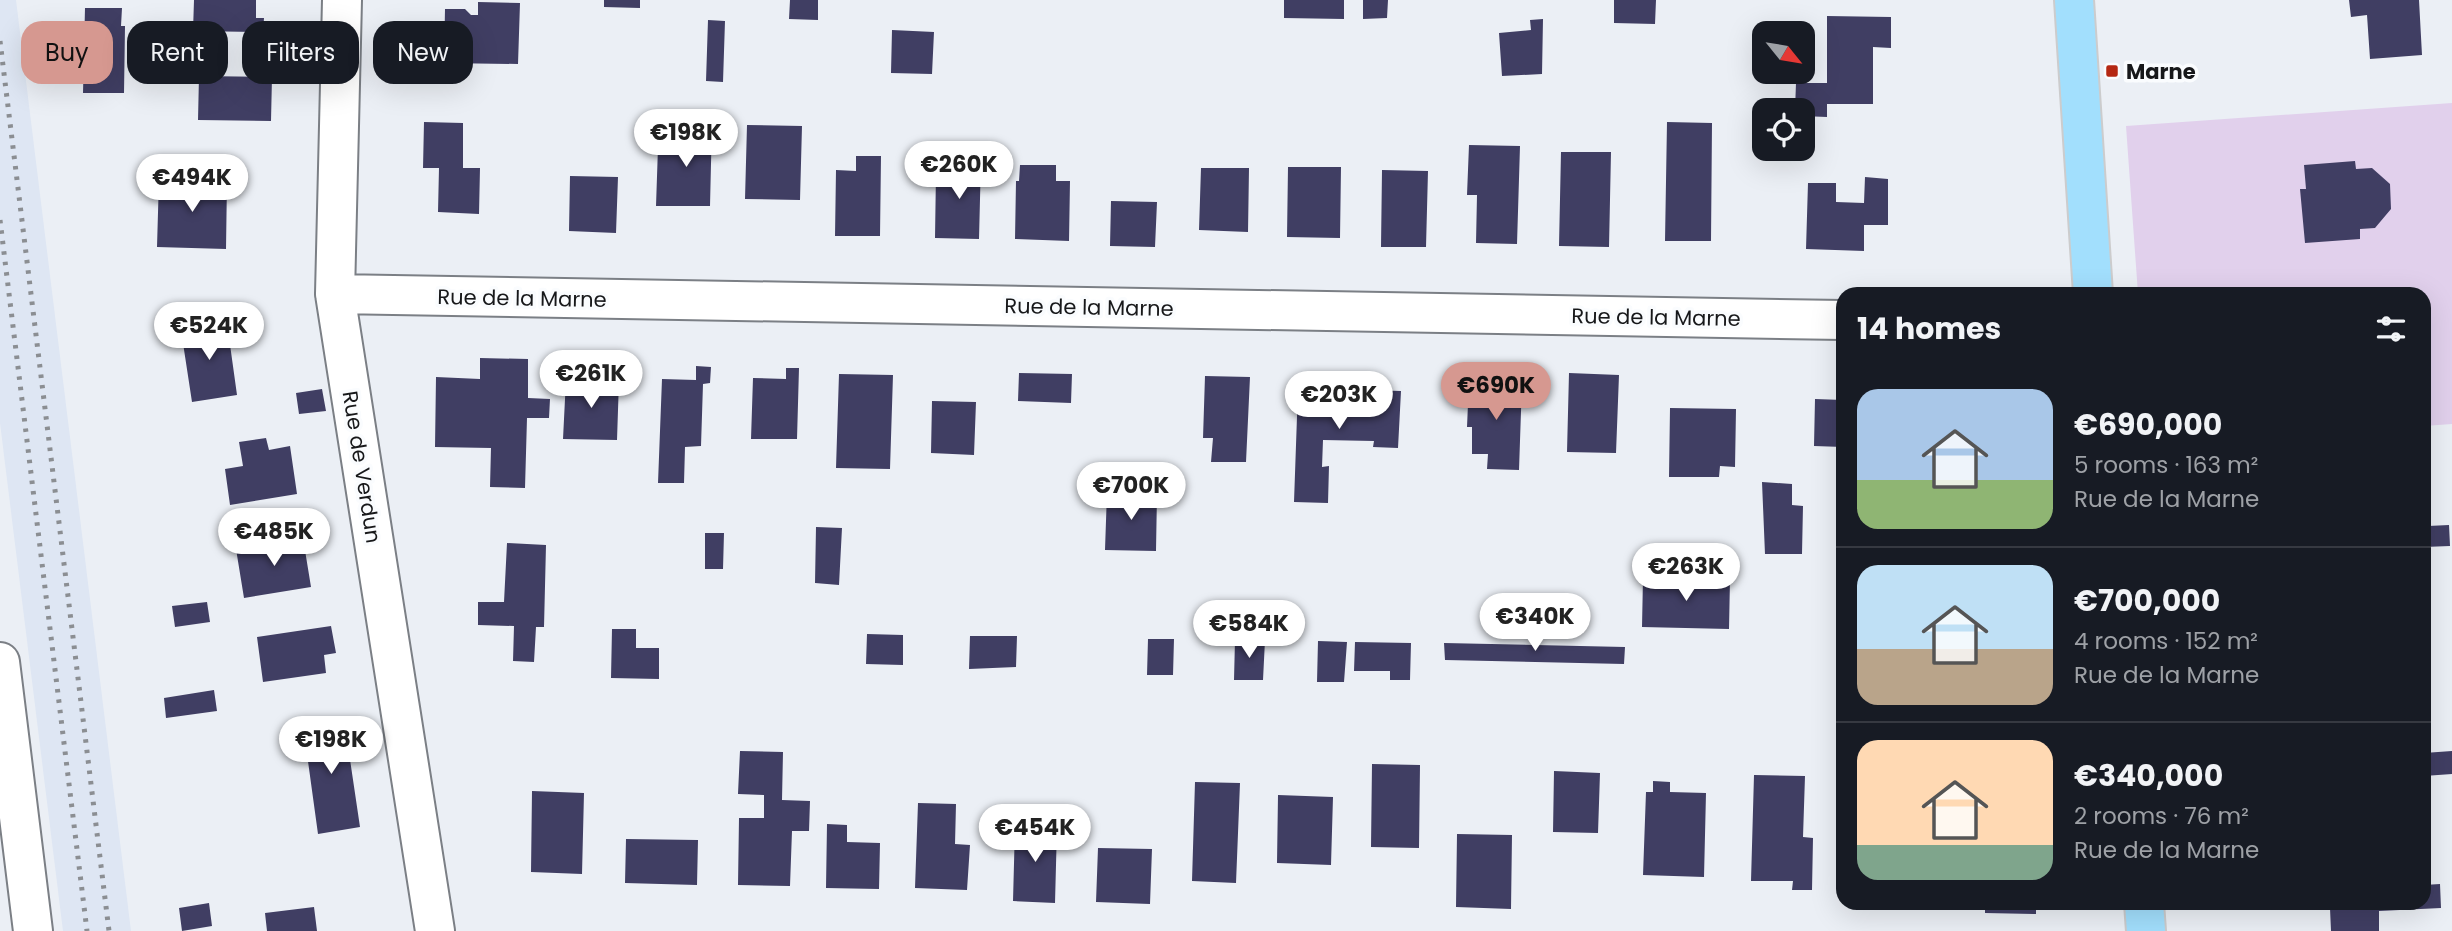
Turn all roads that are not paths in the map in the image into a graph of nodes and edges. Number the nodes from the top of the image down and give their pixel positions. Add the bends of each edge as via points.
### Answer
1 (342, 0) edge
2 (2074, 0) edge
3 (2093, 287) edge
4 (335, 294) junction
5 (1836, 320) edge
6 (0, 662) edge
7 (2145, 910) edge
8 (33, 931) edge
9 (435, 931) edge
10 (2147, 931) edge

1 - 4 street, Rue de Verdun
2 - 3 main road
4 - 5 street, Rue de la Marne
4 - 9 street, Rue de Verdun
6 - 8 street
7 - 10 main road

